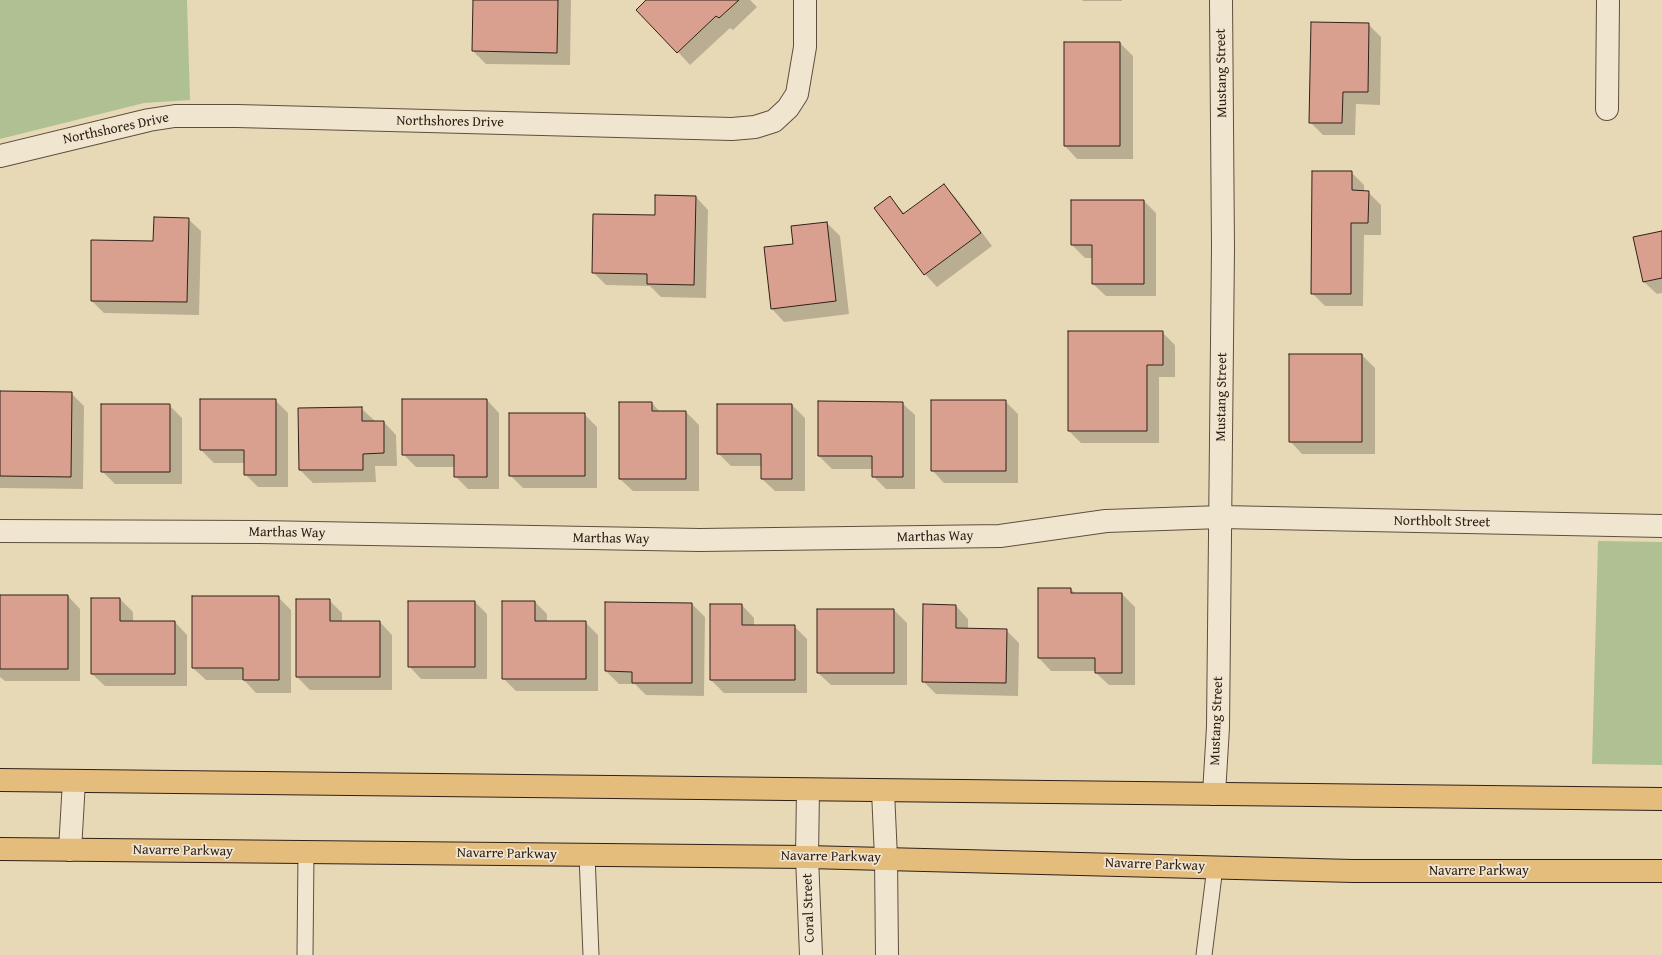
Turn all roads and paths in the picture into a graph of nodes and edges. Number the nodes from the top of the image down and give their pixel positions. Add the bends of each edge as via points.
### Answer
1 (806, 0) edge
2 (1221, 0) edge
3 (1608, 0) edge
4 (1607, 109) dead end
5 (0, 156) edge
6 (1221, 517) junction
7 (1662, 526) edge
8 (0, 531) edge
9 (0, 780) edge
10 (74, 781) junction
11 (808, 790) junction
12 (883, 790) junction
13 (1214, 794) junction
14 (1662, 799) edge
15 (0, 849) edge
16 (70, 850) junction
17 (306, 852) junction
18 (587, 855) junction
19 (807, 857) junction
20 (886, 858) junction
21 (1215, 867) junction
22 (1662, 871) edge
23 (305, 955) edge
24 (591, 955) edge
25 (811, 955) edge
26 (887, 955) edge
27 (1204, 955) edge

1 - 5 street, Northshores Drive via 805,47 797,94 788,108 774,121 755,127 732,129 175,116
2 - 6 street, Mustang Street
3 - 4 street
6 - 7 street, Northbolt Street
6 - 8 street, Marthas Way via 1106,521 1000,536 700,540 275,532
6 - 13 street, Mustang Street via 1218,727
9 - 10 highway
10 - 11 highway
10 - 16 street
11 - 12 highway
11 - 19 street, Coral Street
12 - 13 highway
12 - 20 street
13 - 14 highway
15 - 16 highway, Navarre Parkway
16 - 17 highway, Navarre Parkway
17 - 18 highway, Navarre Parkway
17 - 23 lane
18 - 19 highway, Navarre Parkway
18 - 24 lane
19 - 20 highway, Navarre Parkway
19 - 25 street, Coral Street
20 - 21 highway, Navarre Parkway
20 - 26 street
21 - 22 highway, Navarre Parkway via 1353,871
21 - 27 lane

